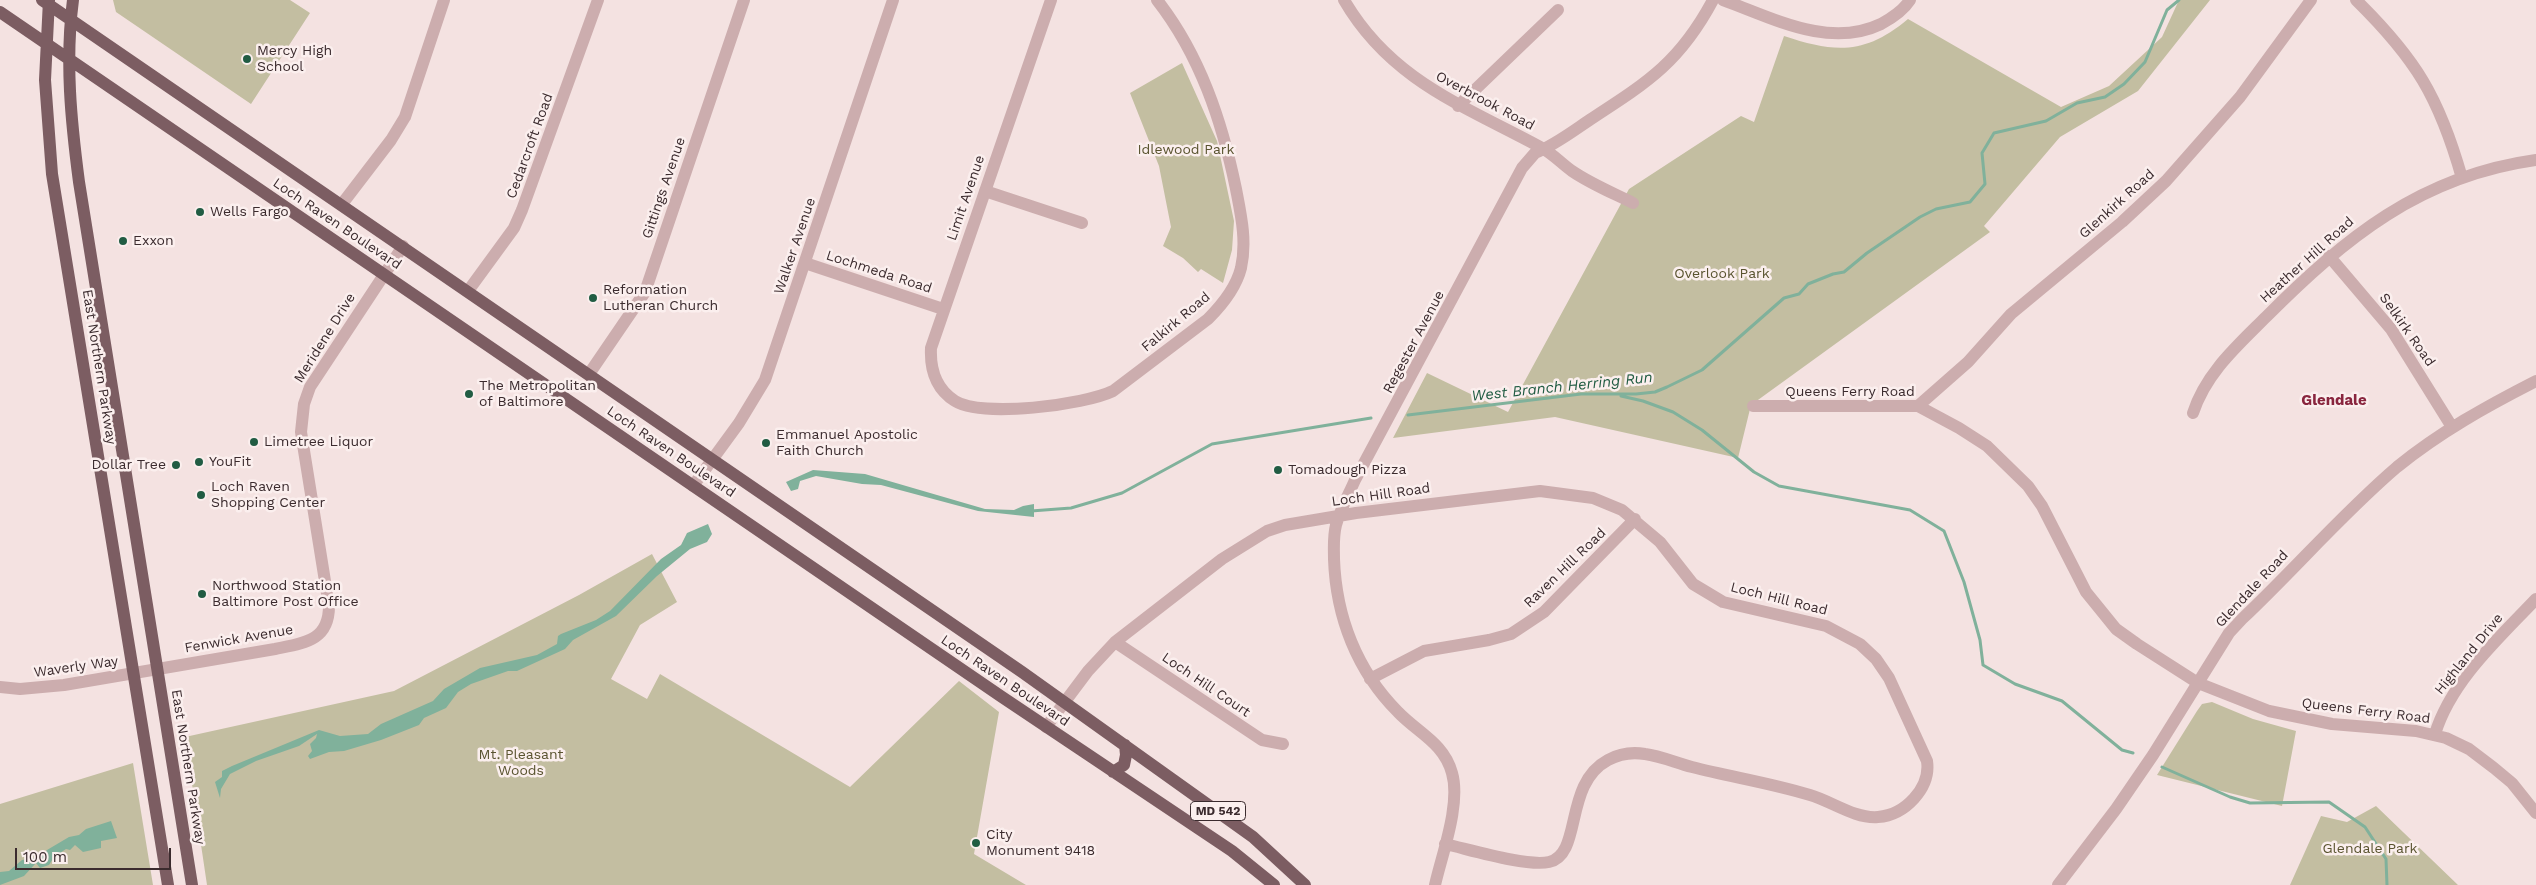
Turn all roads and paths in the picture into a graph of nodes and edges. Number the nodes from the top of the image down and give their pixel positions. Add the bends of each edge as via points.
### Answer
1 (73, 0) edge
2 (444, 0) edge
3 (598, 0) edge
4 (744, 0) edge
5 (894, 0) edge
6 (1051, 0) edge
7 (1157, 0) edge
8 (1344, 0) edge
9 (1713, 0) edge
10 (1724, 0) edge
11 (1910, 0) edge
12 (2310, 0) edge
13 (2356, 0) edge
14 (47, 1) edge
15 (1558, 10) dead end
16 (0, 12) edge
17 (71, 20) junction
18 (46, 42) junction
19 (68, 58) junction
20 (1458, 106) junction
21 (1544, 149) junction
22 (2536, 160) edge
23 (2462, 178) junction
24 (985, 191) junction
25 (1633, 203) dead end
26 (342, 204) junction
27 (1082, 223) dead end
28 (403, 246) junction
29 (2329, 256) junction
30 (805, 263) junction
31 (384, 274) junction
32 (468, 291) junction
33 (944, 309) junction
34 (590, 374) junction
35 (2536, 381) edge
36 (955, 401) joint
37 (1753, 406) dead end
38 (1918, 406) junction
39 (2193, 413) dead end
40 (2452, 427) junction
41 (713, 459) junction
42 (694, 486) junction
43 (1341, 515) junction
44 (1635, 519) junction
45 (2536, 599) edge
46 (323, 631) joint
47 (1115, 642) junction
48 (157, 669) junction
49 (134, 673) junction
50 (1370, 679) junction
51 (2198, 683) junction
52 (0, 687) edge
53 (1064, 702) junction
54 (1046, 727) junction
55 (2435, 734) junction
56 (1283, 744) dead end
57 (1125, 745) junction
58 (1113, 772) junction
59 (2536, 813) edge
60 (1445, 844) junction
61 (168, 885) edge
62 (192, 885) edge
63 (1274, 885) edge
64 (1306, 885) edge
65 (1435, 885) edge
66 (2058, 885) edge

1 - 17 main road, East Northern Parkway
2 - 26 street via 405,117
3 - 32 street, Cedarcroft Road via 514,228
4 - 34 street, Gittings Avenue via 645,292
5 - 30 street, Walker Avenue
6 - 24 street, Limit Avenue
7 - 36 street, Falkirk Road via 1189,49 1220,124 1243,226 1242,259 1237,280 1222,305 1208,319 1124,385 1103,396 1053,406 1021,408 971,407
8 - 20 street, Overbrook Road via 1389,58 1432,91
9 - 21 street, Regester Avenue via 1700,24 1666,67 1641,87
10 - 11 street via 1833,35 1868,30 1896,15
12 - 38 street, Glenkirk Road via 2240,97 2166,181 2011,314 1968,362
13 - 23 street via 2406,53 2422,77 2446,127
14 - 17 main road, Loch Raven Boulevard
14 - 18 main road, East Northern Parkway
15 - 20 street
16 - 18 main road, Loch Raven Boulevard
17 - 19 main road, East Northern Parkway
17 - 26 main road, Loch Raven Boulevard
18 - 19 main road, Loch Raven Boulevard
18 - 49 main road, East Northern Parkway via 47,123 52,174
19 - 31 main road, Loch Raven Boulevard
19 - 48 main road, East Northern Parkway via 79,182
20 - 21 street, Overbrook Road
21 - 25 street, Overbrook Road via 1573,172
21 - 43 street, Regester Avenue via 1535,153 1522,168 1355,480
22 - 23 street, Heather Hill Road
23 - 29 street, Heather Hill Road via 2395,209
24 - 27 street
24 - 33 street, Limit Avenue
26 - 28 main road, Loch Raven Boulevard
28 - 31 street, Meridene Drive
28 - 32 main road, Loch Raven Boulevard
29 - 39 street, Heather Hill Road via 2222,362 2204,387
29 - 40 street, Selkirk Road via 2391,329
30 - 33 street, Lochmeda Road
30 - 41 street, Walker Avenue via 765,380
31 - 42 main road, Loch Raven Boulevard
31 - 46 street, Meridene Drive via 331,352 304,404 301,432 329,606 329,618
32 - 34 main road, Loch Raven Boulevard
33 - 36 street, Limit Avenue via 930,360 938,383
34 - 41 main road, Loch Raven Boulevard
35 - 40 street, Glendale Road
37 - 38 street, Queens Ferry Road
38 - 51 street, Queens Ferry Road via 1960,428 1987,446 2007,465 2042,506 2086,592 2100,611 2116,629
40 - 51 street, Glendale Road via 2398,467 2310,550 2229,633
41 - 42 street, Walker Avenue
41 - 53 main road, Loch Raven Boulevard / MD 542
42 - 54 main road, Loch Raven Boulevard
43 - 44 street, Loch Hill Road via 1540,491 1610,503
43 - 47 street, Loch Hill Road via 1276,527 1253,539 1222,558
43 - 50 street, Regester Avenue via 1333,544 1336,590 1341,617
44 - 50 street, Raven Hill Road via 1544,612 1511,634 1424,651
44 - 60 street, Loch Hill Road via 1660,542 1693,584 1711,596 1733,605 1826,626 1850,637 1866,650 1889,678 1922,748 1928,768 1924,784 1901,809 1884,816 1870,817 1797,791 1647,754 1628,753 1612,758 1590,774 1578,797 1566,848 1554,860 1527,861
45 - 55 street, Highland Drive via 2456,690
46 - 48 street, Fenwick Avenue via 318,637 288,646
47 - 53 street, Loch Hill Road
47 - 56 street, Loch Hill Court via 1262,740
48 - 49 street, Waverly Way
48 - 62 main road, East Northern Parkway
49 - 52 street, Waverly Way via 36,689
49 - 61 main road, East Northern Parkway
50 - 60 street, Regester Avenue via 1400,715 1440,748 1448,760 1454,788
51 - 55 street, Queens Ferry Road via 2232,698 2299,719
51 - 66 street, Glendale Road via 2116,810
53 - 54 street, Loch Hill Road
53 - 57 main road, Loch Raven Boulevard / MD 542
54 - 58 main road, Loch Raven Boulevard / MD 542
55 - 59 street, Queens Ferry Road via 2482,758 2512,783
57 - 58 main road via 1124,765
57 - 64 main road, Loch Raven Boulevard / MD 542 via 1253,837
58 - 63 main road, Loch Raven Boulevard / MD 542 via 1232,851
60 - 65 street, Regester Avenue

